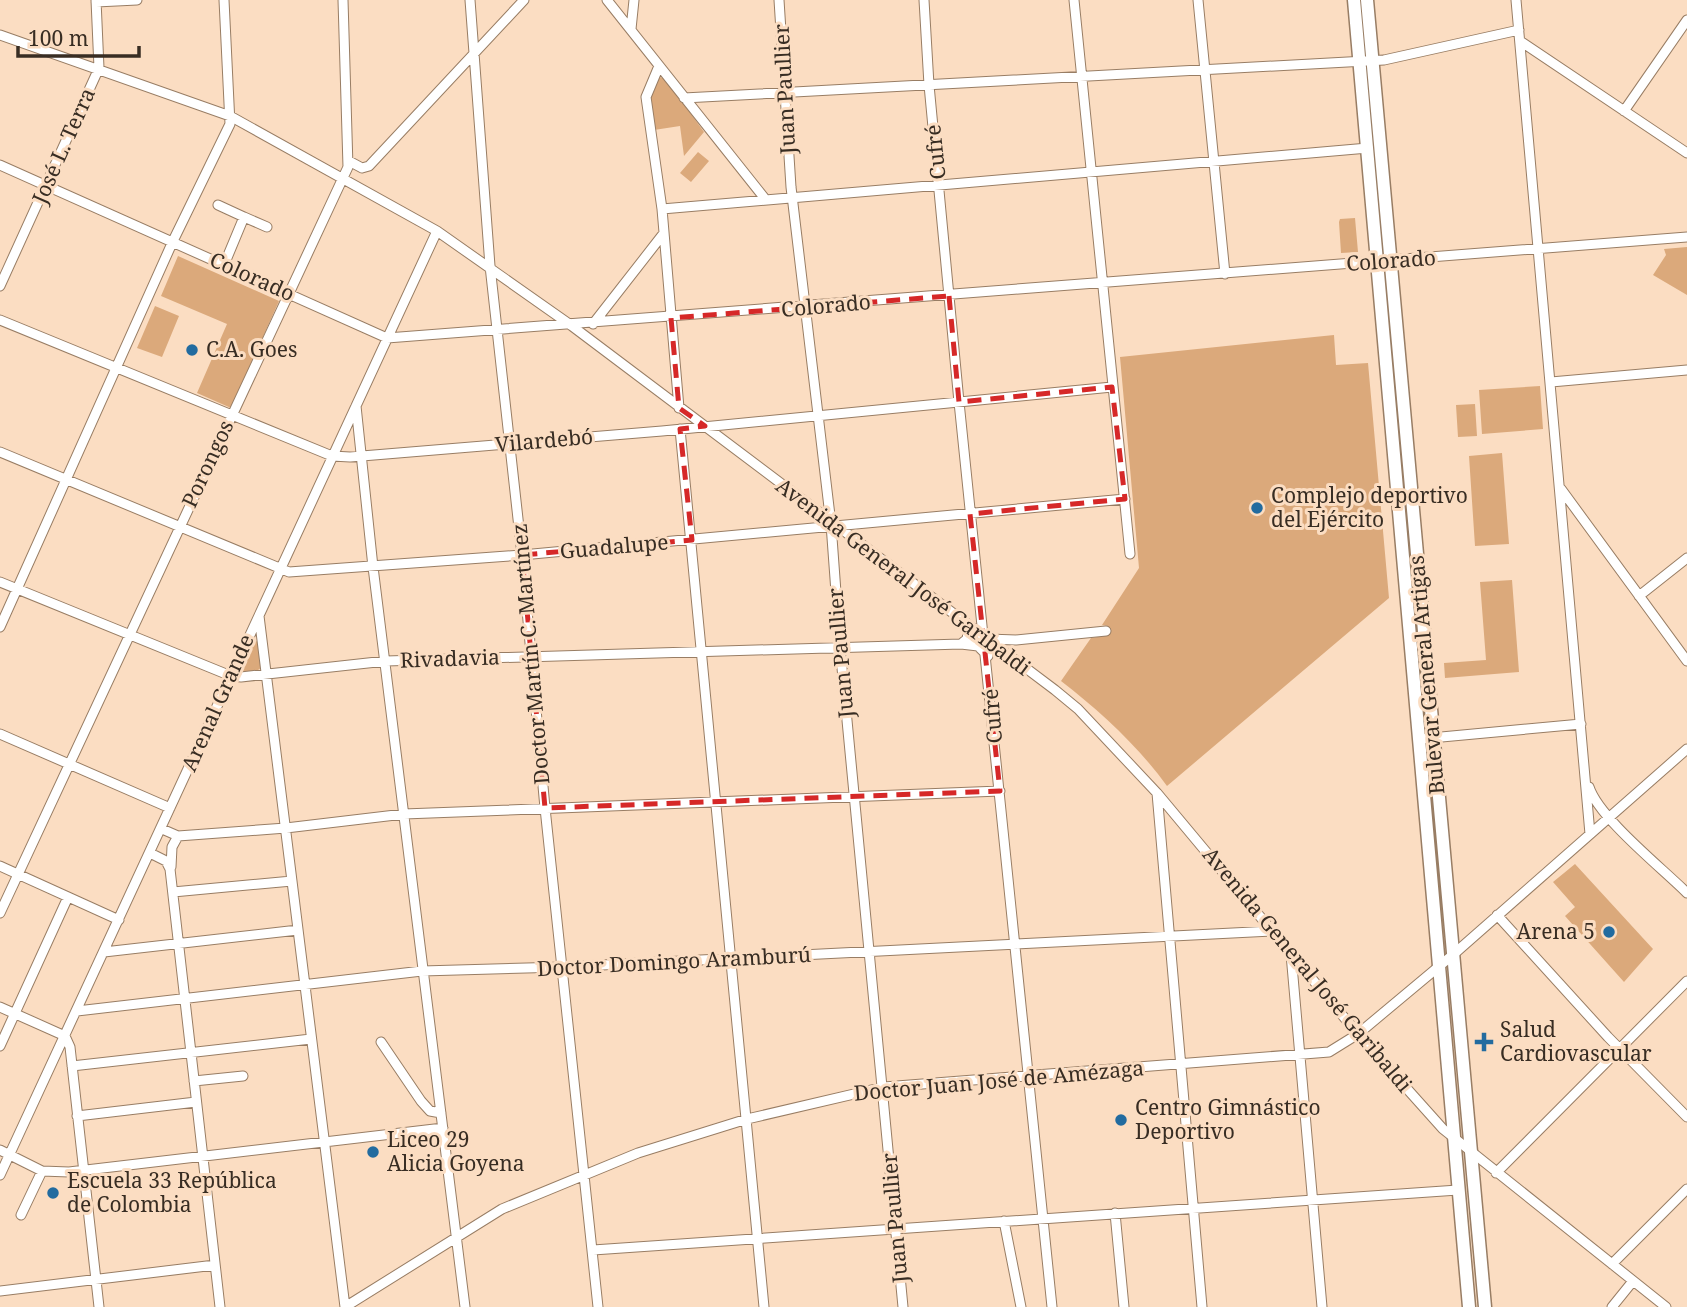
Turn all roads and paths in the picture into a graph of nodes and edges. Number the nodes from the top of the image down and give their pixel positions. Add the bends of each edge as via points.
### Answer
1 (137, 0) edge
2 (224, 0) edge
3 (343, 0) edge
4 (470, 0) edge
5 (524, 0) edge
6 (607, 0) edge
7 (634, 0) edge
8 (779, 0) edge
9 (924, 0) edge
10 (1074, 0) edge
11 (1198, 0) edge
12 (1354, 0) edge
13 (1367, 0) edge
14 (1524, 0) edge
15 (96, 1) edge
16 (1516, 5) edge
17 (1687, 20) edge
18 (631, 29) junction
19 (1519, 30) junction
20 (0, 35) edge
21 (1520, 41) junction
22 (472, 54) junction
23 (1366, 61) junction
24 (659, 66) junction
25 (99, 68) junction
26 (1205, 70) junction
27 (1082, 76) junction
28 (929, 85) junction
29 (784, 91) junction
30 (684, 98) junction
31 (1624, 111) junction
32 (230, 116) junction
33 (1367, 148) junction
34 (1687, 153) edge
35 (349, 160) junction
36 (1215, 161) junction
37 (0, 165) edge
38 (1091, 171) junction
39 (343, 176) junction
40 (939, 184) junction
41 (47, 186) junction
42 (792, 197) junction
43 (766, 200) junction
44 (218, 205) dead end
45 (662, 209) junction
46 (244, 217) junction
47 (267, 227) dead end
48 (436, 231) junction
49 (664, 233) junction
50 (1687, 237) edge
51 (173, 241) junction
52 (1539, 249) junction
53 (1384, 261) junction
54 (224, 265) junction
55 (490, 266) junction
56 (1225, 274) junction
57 (1104, 283) junction
58 (0, 286) edge
59 (288, 292) junction
60 (949, 296) junction
61 (806, 308) junction
62 (671, 318) junction
63 (0, 320) edge
64 (593, 324) junction
65 (572, 326) junction
66 (497, 332) junction
67 (387, 338) junction
68 (117, 368) junction
69 (1687, 370) edge
70 (1551, 382) junction
71 (1112, 387) junction
72 (959, 402) junction
73 (356, 404) junction
74 (679, 408) junction
75 (232, 414) junction
76 (817, 416) junction
77 (705, 426) junction
78 (680, 429) junction
79 (509, 444) junction
80 (0, 452) edge
81 (332, 456) junction
82 (361, 457) junction
83 (65, 479) junction
84 (1560, 488) junction
85 (1125, 499) junction
86 (970, 514) junction
87 (831, 524) junction
88 (179, 526) junction
89 (692, 540) junction
90 (1130, 554) dead end
91 (523, 555) junction
92 (1687, 558) edge
93 (373, 567) junction
94 (280, 569) junction
95 (0, 582) edge
96 (18, 590) junction
97 (1639, 596) junction
98 (259, 614) junction
99 (969, 626) junction
100 (0, 627) edge
101 (1106, 631) dead end
102 (128, 636) junction
103 (986, 639) junction
104 (1016, 640) junction
105 (961, 644) junction
106 (840, 647) junction
107 (702, 651) junction
108 (532, 656) junction
109 (988, 656) junction
110 (1011, 658) junction
111 (386, 661) junction
112 (1687, 661) edge
113 (266, 675) junction
114 (231, 676) junction
115 (1581, 724) junction
116 (0, 734) edge
117 (1426, 738) junction
118 (1687, 749) edge
119 (69, 765) junction
120 (1587, 781) junction
121 (1000, 791) junction
122 (1157, 793) junction
123 (854, 797) junction
124 (717, 800) junction
125 (170, 808) junction
126 (545, 808) junction
127 (404, 814) junction
128 (1610, 818) junction
129 (286, 828) junction
130 (162, 829) junction
131 (1590, 834) junction
132 (178, 836) junction
133 (150, 853) junction
134 (0, 866) edge
135 (170, 869) junction
136 (19, 874) junction
137 (292, 881) junction
138 (173, 892) junction
139 (1687, 892) edge
140 (68, 897) junction
141 (0, 913) edge
142 (1497, 915) junction
143 (119, 920) junction
144 (299, 930) junction
145 (1273, 932) junction
146 (1168, 937) junction
147 (179, 944) junction
148 (1015, 946) junction
149 (104, 952) junction
150 (871, 953) junction
151 (1455, 953) junction
152 (1291, 954) junction
153 (732, 959) junction
154 (563, 967) junction
155 (1439, 967) junction
156 (422, 971) junction
157 (1687, 981) edge
158 (305, 984) junction
159 (185, 998) junction
160 (0, 1007) edge
161 (77, 1011) junction
162 (15, 1014) junction
163 (1462, 1030) junction
164 (1358, 1034) junction
165 (65, 1037) junction
166 (311, 1039) junction
167 (381, 1042) dead end
168 (0, 1046) edge
169 (1619, 1048) junction
170 (191, 1052) junction
171 (1298, 1056) junction
172 (1464, 1063) junction
173 (1448, 1065) junction
174 (72, 1066) junction
175 (1181, 1066) junction
176 (243, 1076) dead end
177 (1029, 1077) junction
178 (194, 1081) junction
179 (1450, 1084) junction
180 (884, 1087) junction
181 (196, 1102) junction
182 (441, 1113) junction
183 (77, 1116) junction
184 (1687, 1117) edge
185 (747, 1119) junction
186 (443, 1128) junction
187 (1453, 1137) junction
188 (326, 1142) junction
189 (4, 1152) edge
190 (1471, 1153) junction
191 (202, 1156) junction
192 (42, 1171) junction
193 (85, 1171) junction
194 (1496, 1172) junction
195 (586, 1174) junction
196 (0, 1175) edge
197 (1687, 1189) edge
198 (1458, 1190) junction
199 (1312, 1199) junction
200 (1193, 1207) junction
201 (1115, 1213) junction
202 (21, 1214) dead end
203 (1043, 1218) junction
204 (1004, 1221) junction
205 (895, 1228) junction
206 (456, 1236) junction
207 (757, 1239) junction
208 (593, 1250) junction
209 (1612, 1264) junction
210 (215, 1265) junction
211 (1481, 1269) junction
212 (96, 1280) junction
213 (1633, 1281) junction
214 (0, 1291) edge
215 (99, 1307) edge
216 (220, 1307) edge
217 (345, 1307) edge
218 (465, 1307) edge
219 (598, 1307) edge
220 (764, 1307) edge
221 (904, 1307) edge
222 (1021, 1307) edge
223 (1052, 1307) edge
224 (1124, 1307) edge
225 (1202, 1307) edge
226 (1322, 1307) edge
227 (1469, 1307) edge
228 (1485, 1307) edge
229 (1612, 1307) edge
230 (1666, 1307) edge

1 - 15 street
2 - 32 street
3 - 35 street, Porongos
4 - 22 street, Doctor Martín C. Martínez
5 - 22 street
6 - 18 street
7 - 18 street
8 - 29 street, Juan Paullier
9 - 28 street, Cufré
10 - 27 street
11 - 26 street
12 - 23 main road, Bulevar General Artigas
13 - 23 main road, Bulevar General Artigas
14 - 16 street
15 - 25 street, José L. Terra
16 - 19 street
17 - 31 street
18 - 24 street
19 - 21 street
19 - 23 street
20 - 25 street, Avenida General José Garibaldi
21 - 31 street
21 - 52 street
22 - 35 street via 369,166 362,169
22 - 55 street, Doctor Martín C. Martínez
23 - 26 street
23 - 33 main road, Bulevar General Artigas
23 - 53 main road, Bulevar General Artigas
24 - 30 street
24 - 45 street via 646,97
25 - 32 street, Avenida General José Garibaldi
25 - 41 street, José L. Terra
26 - 27 street
26 - 36 street
27 - 28 street
27 - 38 street
28 - 29 street
28 - 40 street, Cufré
29 - 30 street
29 - 42 street, Juan Paullier
30 - 43 street
31 - 34 street
32 - 39 street, Avenida General José Garibaldi
32 - 51 street
33 - 36 street
33 - 53 main road, Bulevar General Artigas
35 - 39 street, Porongos
36 - 38 street
36 - 56 street
37 - 41 street, Colorado
38 - 40 street
38 - 57 street
39 - 48 street, Avenida General José Garibaldi
39 - 59 street, Porongos
40 - 42 street
40 - 60 street, Cufré
41 - 51 street, Colorado
41 - 58 street, José L. Terra
42 - 43 street
42 - 61 street, Juan Paullier
43 - 45 street
44 - 46 street
45 - 49 street
46 - 47 street
46 - 54 street
48 - 55 street, Avenida General José Garibaldi
48 - 67 street, Arenal Grande
49 - 62 street
49 - 64 street
50 - 52 street, Colorado
51 - 54 street, Colorado
51 - 68 street
52 - 53 street, Colorado
52 - 70 street
53 - 56 street, Colorado
53 - 117 main road, Bulevar General Artigas
54 - 59 street, Colorado
55 - 65 street, Avenida General José Garibaldi
55 - 66 street, Doctor Martín C. Martínez
56 - 57 street, Colorado
57 - 60 street, Colorado
57 - 71 street
59 - 67 street, Colorado
59 - 75 street, Porongos
60 - 61 street, Colorado
60 - 72 street, Cufré
61 - 62 street, Colorado
61 - 76 street, Juan Paullier
62 - 64 street, Colorado
62 - 74 street
63 - 68 street, Vilardebó
64 - 65 street, Colorado
65 - 66 street, Colorado
65 - 74 street, Avenida General José Garibaldi
66 - 67 street, Colorado
66 - 79 street, Doctor Martín C. Martínez
67 - 73 street, Arenal Grande
68 - 75 street, Vilardebó
68 - 83 street
69 - 70 street
70 - 84 street
71 - 72 street, Vilardebó
71 - 85 street
72 - 76 street, Vilardebó
72 - 86 street, Cufré
73 - 81 street, Arenal Grande
73 - 82 street
74 - 77 street, Avenida General José Garibaldi
75 - 81 street, Vilardebó
75 - 88 street, Porongos
76 - 77 street, Vilardebó
76 - 87 street, Juan Paullier
77 - 78 street, Vilardebó
77 - 87 street, Avenida General José Garibaldi
78 - 79 street, Vilardebó
78 - 89 street
79 - 82 street, Vilardebó
79 - 91 street, Doctor Martín C. Martínez
80 - 83 street, Guadalupe
81 - 82 street, Vilardebó
81 - 94 street, Arenal Grande
82 - 93 street
83 - 88 street, Guadalupe
83 - 96 street
84 - 97 street
84 - 115 street
85 - 86 street, Guadalupe
85 - 90 street
86 - 87 street, Guadalupe
86 - 103 street, Cufré
87 - 89 street, Guadalupe
87 - 99 street, Avenida General José Garibaldi
87 - 106 street, Juan Paullier
88 - 94 street, Guadalupe
88 - 102 street, Porongos
89 - 91 street, Guadalupe
89 - 107 street
91 - 93 street, Guadalupe
91 - 108 street, Doctor Martín C. Martínez
92 - 97 street
93 - 94 street, Guadalupe
93 - 111 street
94 - 98 street, Arenal Grande
95 - 96 street, Rivadavia
96 - 100 street
96 - 102 street, Rivadavia
97 - 112 street
98 - 113 street
98 - 114 street, Arenal Grande
99 - 103 street, Avenida General José Garibaldi
99 - 105 street
101 - 104 street
102 - 114 street, Rivadavia
102 - 119 street, Porongos
103 - 104 street
103 - 109 street, Cufré
103 - 110 street, Avenida General José Garibaldi
104 - 110 street
105 - 106 street, Rivadavia
105 - 109 street, Rivadavia via 978,646
106 - 107 street, Rivadavia
106 - 123 street, Juan Paullier
107 - 108 street, Rivadavia
107 - 124 street
108 - 111 street, Rivadavia
108 - 126 street, Doctor Martín C. Martínez
109 - 121 street, Cufré
110 - 122 street, Avenida General José Garibaldi via 1078,709
111 - 113 street, Rivadavia
111 - 127 street
113 - 114 street, Rivadavia
113 - 129 street
114 - 125 street, Arenal Grande
115 - 117 street
115 - 120 street
116 - 119 street
117 - 151 main road, Bulevar General Artigas
117 - 155 main road, Bulevar General Artigas
118 - 128 street, Doctor Juan José de Amézaga
119 - 125 street
119 - 136 street, Porongos
120 - 128 street via 1594,800
120 - 131 street
121 - 123 street
121 - 148 street, Cufré
122 - 145 street, Avenida General José Garibaldi
122 - 146 street
123 - 124 street
123 - 150 street, Juan Paullier
124 - 126 street
124 - 153 street
125 - 130 street, Arenal Grande
126 - 127 street
126 - 154 street, Doctor Martín C. Martínez
127 - 129 street
127 - 156 street
128 - 131 street, Doctor Juan José de Amézaga
128 - 139 street
129 - 132 street
129 - 137 street
130 - 132 street
130 - 133 street, Arenal Grande
131 - 142 street, Doctor Juan José de Amézaga
132 - 135 street
133 - 135 street
133 - 143 street, Arenal Grande
134 - 136 street
135 - 138 street
136 - 140 street
136 - 141 street, Porongos
137 - 138 street
137 - 144 street
138 - 147 street
140 - 143 street
140 - 162 street
142 - 151 street, Doctor Juan José de Amézaga
142 - 169 street
143 - 149 street, Arenal Grande
144 - 147 street
144 - 158 street
145 - 146 street, Doctor Domingo Aramburú
145 - 152 street, Avenida General José Garibaldi
146 - 148 street, Doctor Domingo Aramburú
146 - 175 street
147 - 149 street
147 - 159 street
148 - 150 street, Doctor Domingo Aramburú
148 - 177 street, Cufré
149 - 161 street, Arenal Grande
150 - 153 street, Doctor Domingo Aramburú
150 - 180 street, Juan Paullier
151 - 155 street, Doctor Juan José de Amézaga
151 - 163 main road, Bulevar General Artigas
152 - 164 street, Avenida General José Garibaldi
152 - 171 street
153 - 154 street, Doctor Domingo Aramburú
153 - 185 street
154 - 156 street, Doctor Domingo Aramburú
154 - 195 street, Doctor Martín C. Martínez
155 - 163 main road via 1448,973 1452,1012
155 - 164 street, Doctor Juan José de Amézaga
155 - 173 main road, Bulevar General Artigas
156 - 158 street, Doctor Domingo Aramburú
156 - 182 street
157 - 169 street
158 - 159 street, Doctor Domingo Aramburú
158 - 166 street
159 - 161 street, Doctor Domingo Aramburú
159 - 170 street
160 - 162 street
161 - 165 street, Arenal Grande
162 - 165 street
162 - 168 street
163 - 172 main road, Bulevar General Artigas
164 - 171 street, Doctor Juan José de Amézaga via 1329,1052
164 - 187 street, Avenida General José Garibaldi
165 - 174 street
165 - 189 street, Arenal Grande
166 - 170 street
166 - 188 street
167 - 182 street via 421,1101 430,1111
169 - 184 street
169 - 194 street
170 - 174 street
170 - 178 street
171 - 175 street, Doctor Juan José de Amézaga
171 - 199 street
172 - 173 street
172 - 190 main road, Bulevar General Artigas
173 - 179 main road, Bulevar General Artigas
174 - 183 street
175 - 177 street, Doctor Juan José de Amézaga
175 - 200 street
176 - 178 street
177 - 180 street, Doctor Juan José de Amézaga
177 - 203 street, Cufré
178 - 181 street
179 - 187 main road, Bulevar General Artigas
179 - 190 main road via 1457,1096 1461,1135
180 - 185 street, Doctor Juan José de Amézaga
180 - 205 street, Juan Paullier
181 - 183 street
181 - 191 street
182 - 186 street
183 - 193 street
185 - 195 street, Doctor Juan José de Amézaga
185 - 207 street
186 - 188 street
186 - 206 street
187 - 190 street, Avenida General José Garibaldi
187 - 198 main road, Bulevar General Artigas
187 - 211 main road via 1464,1156 1474,1252
188 - 191 street
188 - 217 street
189 - 192 street
189 - 196 street, Arenal Grande
190 - 194 street, Avenida General José Garibaldi
190 - 211 main road, Bulevar General Artigas
191 - 193 street
191 - 210 street
192 - 193 street
192 - 202 street
193 - 212 street
194 - 209 street, Avenida General José Garibaldi
195 - 206 street, Doctor Juan José de Amézaga via 502,1209
195 - 208 street, Doctor Martín C. Martínez
197 - 209 street
198 - 199 street
198 - 227 main road, Bulevar General Artigas
199 - 200 street
199 - 226 street
200 - 201 street
200 - 225 street
201 - 203 street
201 - 224 street
203 - 204 street
203 - 223 street, Cufré
204 - 205 street
204 - 222 street
205 - 207 street
205 - 221 street, Juan Paullier
206 - 217 street, Doctor Juan José de Amézaga
206 - 218 street
207 - 208 street
207 - 220 street
208 - 219 street, Doctor Martín C. Martínez
209 - 213 street, Avenida General José Garibaldi
210 - 212 street
210 - 216 street
211 - 228 main road, Bulevar General Artigas
212 - 214 street
212 - 215 street
213 - 229 street
213 - 230 street, Avenida General José Garibaldi

